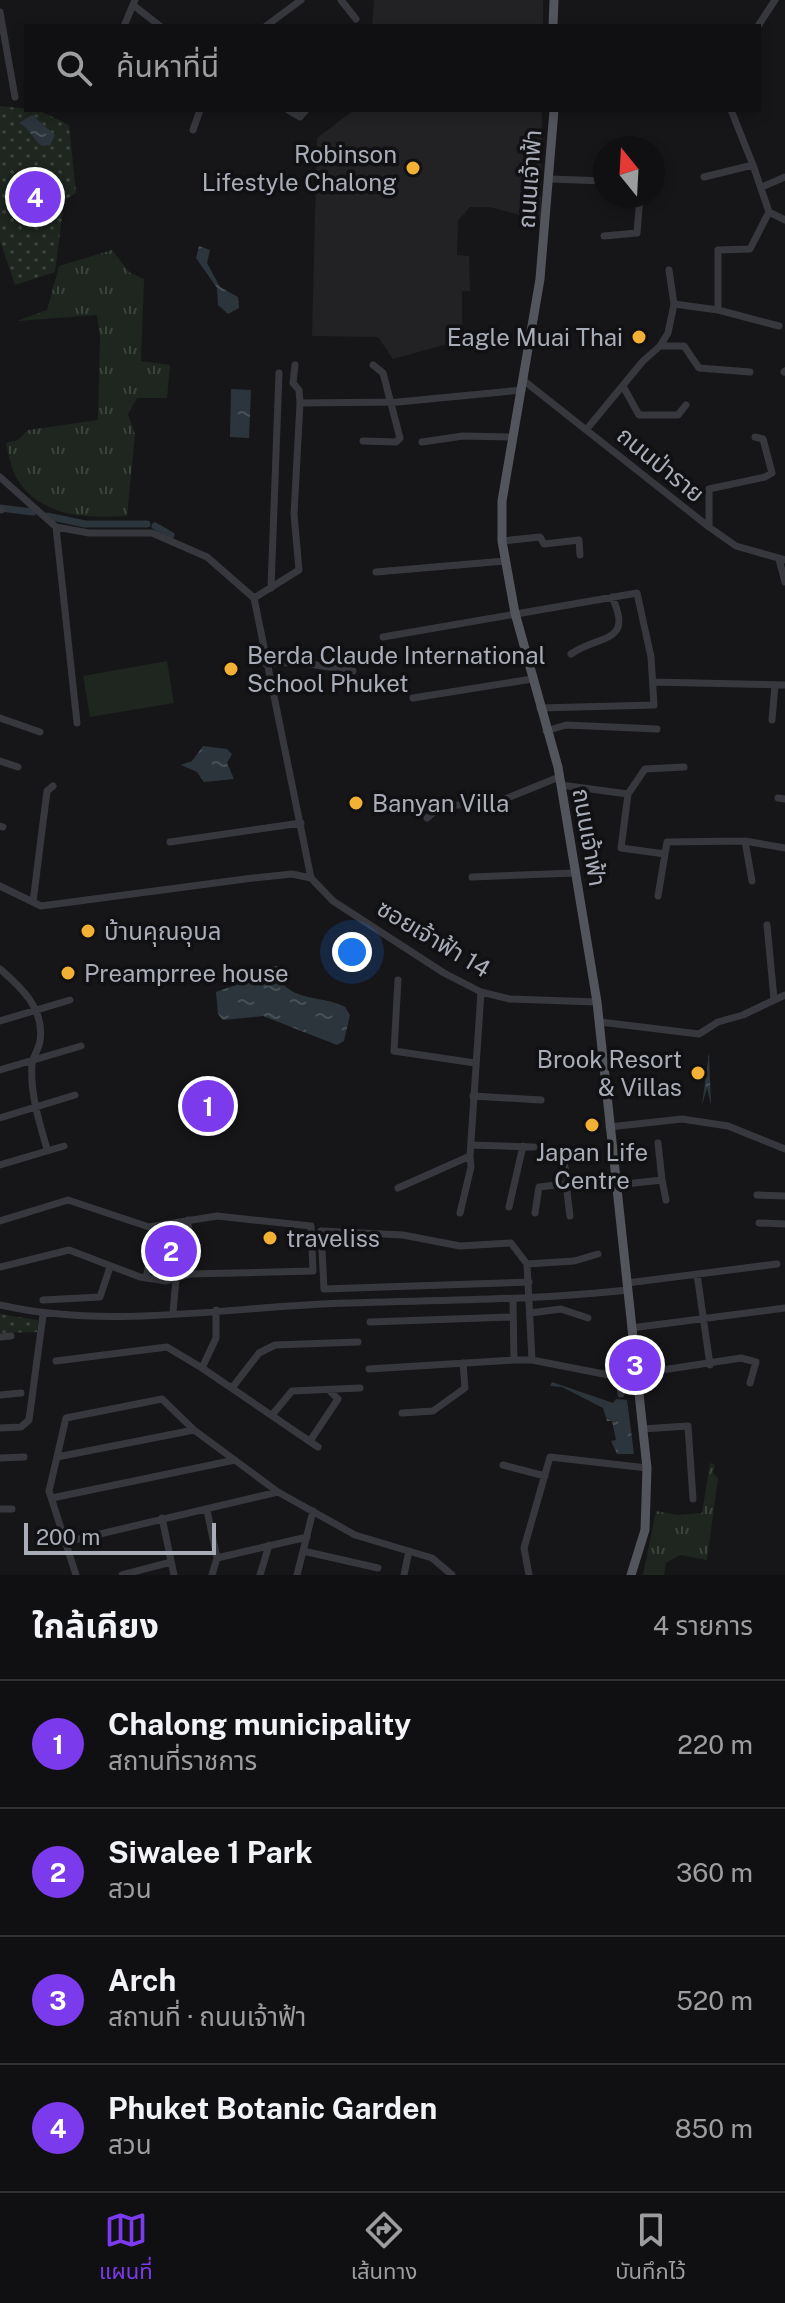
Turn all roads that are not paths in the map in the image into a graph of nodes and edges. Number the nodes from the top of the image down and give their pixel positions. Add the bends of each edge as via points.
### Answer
1 (301, 0) edge
2 (341, 0) edge
3 (554, 0) edge
4 (777, 0) edge
5 (134, 2) edge
6 (785, 4) edge
7 (0, 12) edge
8 (356, 19) dead end
9 (125, 24) edge
10 (158, 24) edge
11 (269, 24) edge
12 (553, 24) edge
13 (759, 24) edge
14 (1, 26) edge
15 (15, 97) dead end
16 (199, 112) edge
17 (554, 112) edge
18 (732, 112) edge
19 (193, 130) dead end
20 (753, 165) junction
21 (704, 177) dead end
22 (785, 177) edge
23 (550, 179) junction
24 (593, 181) edge
25 (762, 187) junction
26 (639, 208) edge
27 (769, 212) junction
28 (785, 220) edge
29 (604, 236) dead end
30 (669, 270) dead end
31 (674, 304) junction
32 (718, 310) junction
33 (779, 326) dead end
34 (660, 346) junction
35 (295, 365) dead end
36 (373, 365) dead end
37 (750, 372) dead end
38 (279, 373) dead end
39 (523, 385) junction
40 (624, 388) junction
41 (300, 403) junction
42 (391, 403) junction
43 (686, 405) dead end
44 (586, 430) junction
45 (513, 437) junction
46 (755, 437) dead end
47 (363, 441) dead end
48 (422, 442) dead end
49 (0, 477) edge
50 (56, 527) junction
51 (709, 527) junction
52 (502, 541) junction
53 (580, 555) dead end
54 (782, 560) edge
55 (505, 561) junction
56 (376, 572) dead end
57 (785, 582) edge
58 (271, 588) junction
59 (612, 597) junction
60 (254, 598) junction
61 (515, 613) junction
62 (383, 637) dead end
63 (571, 654) dead end
64 (266, 664) junction
65 (353, 671) dead end
66 (532, 679) junction
67 (653, 682) junction
68 (785, 684) edge
69 (775, 685) junction
70 (413, 698) dead end
71 (540, 708) junction
72 (0, 718) edge
73 (772, 720) dead end
74 (77, 723) dead end
75 (657, 729) dead end
76 (546, 731) junction
77 (40, 732) dead end
78 (0, 761) edge
79 (18, 767) dead end
80 (684, 767) dead end
81 (560, 781) junction
82 (53, 786) dead end
83 (628, 794) junction
84 (427, 818) dead end
85 (301, 823) junction
86 (745, 841) junction
87 (170, 842) dead end
88 (785, 848) edge
89 (665, 854) junction
90 (575, 873) junction
91 (472, 877) dead end
92 (311, 878) junction
93 (752, 881) dead end
94 (3, 888) edge
95 (658, 896) dead end
96 (0, 899) edge
97 (33, 902) junction
98 (767, 925) dead end
99 (1, 970) edge
100 (398, 980) dead end
101 (481, 992) junction
102 (785, 995) edge
103 (774, 999) junction
104 (70, 1000) dead end
105 (597, 1002) junction
106 (35, 1011) junction
107 (0, 1021) edge
108 (600, 1022) junction
109 (81, 1046) dead end
110 (32, 1060) junction
111 (475, 1063) junction
112 (0, 1070) edge
113 (75, 1095) dead end
114 (473, 1096) junction
115 (541, 1100) dead end
116 (35, 1107) junction
117 (0, 1118) edge
118 (609, 1127) junction
119 (658, 1143) dead end
120 (471, 1145) junction
121 (64, 1146) dead end
122 (523, 1146) junction
123 (534, 1147) dead end
124 (47, 1149) junction
125 (785, 1149) edge
126 (562, 1150) dead end
127 (470, 1156) junction
128 (0, 1165) edge
129 (662, 1180) junction
130 (616, 1182) junction
131 (567, 1184) junction
132 (398, 1188) dead end
133 (757, 1195) dead end
134 (785, 1196) edge
135 (666, 1200) dead end
136 (509, 1207) dead end
137 (460, 1213) dead end
138 (535, 1213) dead end
139 (570, 1216) dead end
140 (188, 1220) junction
141 (0, 1221) edge
142 (759, 1223) dead end
143 (785, 1224) edge
144 (598, 1254) dead end
145 (0, 1257) edge
146 (150, 1258) dead end
147 (527, 1264) junction
148 (777, 1264) dead end
149 (2, 1267) edge
150 (110, 1267) junction
151 (190, 1274) junction
152 (697, 1274) junction
153 (146, 1278) junction
154 (176, 1280) junction
155 (529, 1282) junction
156 (627, 1287) junction
157 (43, 1300) dead end
158 (529, 1300) junction
159 (513, 1301) junction
160 (0, 1305) edge
161 (785, 1308) edge
162 (216, 1310) junction
163 (173, 1312) junction
164 (530, 1313) junction
165 (43, 1315) junction
166 (513, 1317) junction
167 (702, 1317) junction
168 (588, 1318) dead end
169 (370, 1322) dead end
170 (631, 1328) junction
171 (11, 1336) dead end
172 (0, 1337) edge
173 (358, 1342) dead end
174 (514, 1360) junction
175 (532, 1360) junction
176 (56, 1361) dead end
177 (463, 1363) junction
178 (710, 1365) junction
179 (202, 1368) junction
180 (369, 1369) dead end
181 (636, 1374) junction
182 (750, 1383) dead end
183 (232, 1388) junction
184 (360, 1388) dead end
185 (329, 1390) junction
186 (21, 1393) dead end
187 (621, 1394) dead end
188 (0, 1395) edge
189 (402, 1413) dead end
190 (272, 1415) junction
191 (0, 1428) edge
192 (642, 1429) junction
193 (194, 1430) junction
194 (310, 1441) junction
195 (318, 1447) dead end
196 (24, 1457) dead end
197 (57, 1457) junction
198 (0, 1458) edge
199 (235, 1460) junction
200 (503, 1465) dead end
201 (647, 1468) junction
202 (545, 1476) junction
203 (278, 1492) junction
204 (52, 1498) junction
205 (693, 1499) dead end
206 (0, 1509) edge
207 (12, 1509) dead end
208 (207, 1510) junction
209 (313, 1511) junction
210 (162, 1518) junction
211 (307, 1537) junction
212 (66, 1542) junction
213 (269, 1545) junction
214 (303, 1551) junction
215 (409, 1551) junction
216 (217, 1558) junction
217 (171, 1562) junction
218 (378, 1568) dead end
219 (76, 1575) edge
220 (122, 1575) edge
221 (174, 1575) edge
222 (212, 1575) edge
223 (260, 1575) edge
224 (297, 1575) edge
225 (404, 1575) edge
226 (452, 1575) edge
227 (529, 1575) edge
228 (631, 1575) edge

1 - 11 street
2 - 8 street
3 - 12 main road
4 - 6 street
4 - 13 street
5 - 9 street
5 - 10 street
7 - 14 street
14 - 15 street
16 - 19 street
17 - 23 main road, ถนนเจ้าฟ้า
18 - 20 street
20 - 21 street
20 - 25 street
22 - 25 street
23 - 24 street
23 - 39 main road, ถนนเจ้าฟ้า
25 - 27 street
26 - 29 street via 637,233
27 - 28 street
27 - 32 street via 750,249 718,250
30 - 31 street
31 - 32 street
31 - 34 street
32 - 33 street
34 - 37 street via 684,346 705,371
34 - 40 street
35 - 41 street via 293,383
36 - 42 street via 383,373
38 - 58 street
39 - 42 street
39 - 44 street, ถนนป่าราย
39 - 45 main road, ถนนเจ้าฟ้า
40 - 43 street via 639,415 678,415
40 - 44 street
41 - 42 street
41 - 58 street via 294,514 299,570
42 - 47 street via 400,440
44 - 51 street, ถนนป่าราย
45 - 48 street
45 - 52 main road, ถนนเจ้าฟ้า via 502,501
46 - 51 street via 763,439 772,473 709,489
49 - 50 street
50 - 60 street via 152,533 207,557
50 - 74 street
51 - 54 street, ถนนป่าราย via 736,546
52 - 53 street via 579,540
52 - 55 main road, ถนนเจ้าฟ้า
54 - 57 street
55 - 56 street
55 - 61 main road, ถนนเจ้าฟ้า
58 - 60 street
59 - 61 street
59 - 63 street via 620,617 618,629 608,639
59 - 67 street via 637,593
60 - 64 street
61 - 62 street
61 - 66 main road, ถนนเจ้าฟ้า
64 - 65 street via 298,662
64 - 85 street
66 - 70 street
66 - 71 main road, ถนนเจ้าฟ้า
67 - 69 street
67 - 71 street via 654,705
68 - 69 street
69 - 73 street
71 - 76 main road, ถนนเจ้าฟ้า
72 - 77 street
75 - 76 street via 566,725
76 - 81 main road, ถนนเจ้าฟ้า
78 - 79 street
80 - 83 street via 645,769
81 - 83 street
81 - 84 street via 495,803 441,806
81 - 90 main road, ถนนเจ้าฟ้า
82 - 97 street via 47,791
83 - 89 street via 621,848
85 - 87 street
85 - 92 street
86 - 88 street
86 - 89 street via 667,842
86 - 93 street
89 - 95 street
90 - 91 street
90 - 105 main road, ถนนเจ้าฟ้า
92 - 97 street via 292,874 41,906
92 - 101 street, ซอยเจ้าฟ้า 14 via 333,901
94 - 96 street
94 - 97 street
98 - 103 street
99 - 106 street via 27,990
100 - 111 street via 394,1051
101 - 105 street, ซอยเจ้าฟ้า 14 via 510,999
101 - 111 street
102 - 103 street
103 - 108 street via 699,1034
104 - 106 street
105 - 108 main road, ถนนเจ้าฟ้า
106 - 107 street
106 - 110 street via 41,1039
108 - 118 main road, ถนนเจ้าฟ้า
109 - 110 street
110 - 112 street
110 - 116 street
111 - 114 street
113 - 116 street
114 - 115 street
114 - 120 street
116 - 117 street
116 - 124 street
118 - 125 street via 682,1119 728,1126
118 - 130 main road, ถนนเจ้าฟ้า
119 - 129 street
120 - 122 street
120 - 127 street
121 - 124 street
122 - 123 street
122 - 136 street
124 - 128 street
126 - 131 street
127 - 132 street
127 - 137 street
129 - 130 street
129 - 135 street
130 - 131 street
130 - 156 main road, ถนนเจ้าฟ้า
131 - 138 street via 539,1187
131 - 139 street
133 - 134 street
140 - 141 street via 149,1227 68,1200
140 - 151 street
140 - 151 street via 217,1216 311,1226 313,1271
142 - 143 street
144 - 147 street
145 - 149 street
146 - 153 street
147 - 155 street
147 - 155 street via 511,1243 460,1246 403,1235 321,1231 324,1289
148 - 152 street
149 - 150 street via 69,1250
150 - 153 street
150 - 157 street via 100,1297
151 - 154 street
152 - 156 street
152 - 167 street
153 - 154 street
154 - 163 street
155 - 158 street
156 - 158 street
156 - 170 main road, ถนนเจ้าฟ้า
158 - 159 street
158 - 164 street
159 - 162 street
159 - 166 street
160 - 165 street
161 - 167 street
162 - 163 street
162 - 179 street via 216,1338
163 - 165 street
164 - 168 street via 561,1309
164 - 175 street
165 - 191 street via 29,1420 21,1427
166 - 169 street
166 - 174 street
167 - 170 street
167 - 178 street
170 - 181 main road, ถนนเจ้าฟ้า
171 - 172 street
173 - 183 street via 275,1345 259,1353
174 - 175 street
174 - 177 street
175 - 187 street via 619,1377
176 - 179 street via 167,1347
177 - 180 street
177 - 189 street via 465,1388 433,1411
178 - 181 street
178 - 182 street via 741,1358 756,1362
179 - 183 street
181 - 192 main road, ถนนเจ้าฟ้า
183 - 190 street
184 - 185 street
185 - 190 street via 292,1391
185 - 194 street via 338,1399
186 - 188 street
190 - 194 street
192 - 201 main road, ถนนเจ้าฟ้า
192 - 205 street via 688,1426
193 - 197 street
193 - 197 street via 162,1399 66,1418
193 - 199 street
194 - 195 street
196 - 198 street
197 - 204 street
199 - 203 street
199 - 204 street
200 - 202 street
201 - 202 street via 550,1457
201 - 228 main road, ถนนเจ้าฟ้า via 645,1530
202 - 227 street via 524,1548
203 - 208 street
203 - 209 street
204 - 212 street
206 - 207 street
208 - 210 street
208 - 216 street
209 - 211 street
209 - 215 street via 355,1535
210 - 212 street
210 - 217 street
211 - 213 street
211 - 214 street
212 - 219 street
213 - 216 street
213 - 223 street
214 - 218 street
214 - 224 street
215 - 225 street
215 - 226 street via 432,1558
216 - 222 street
217 - 220 street
217 - 221 street

